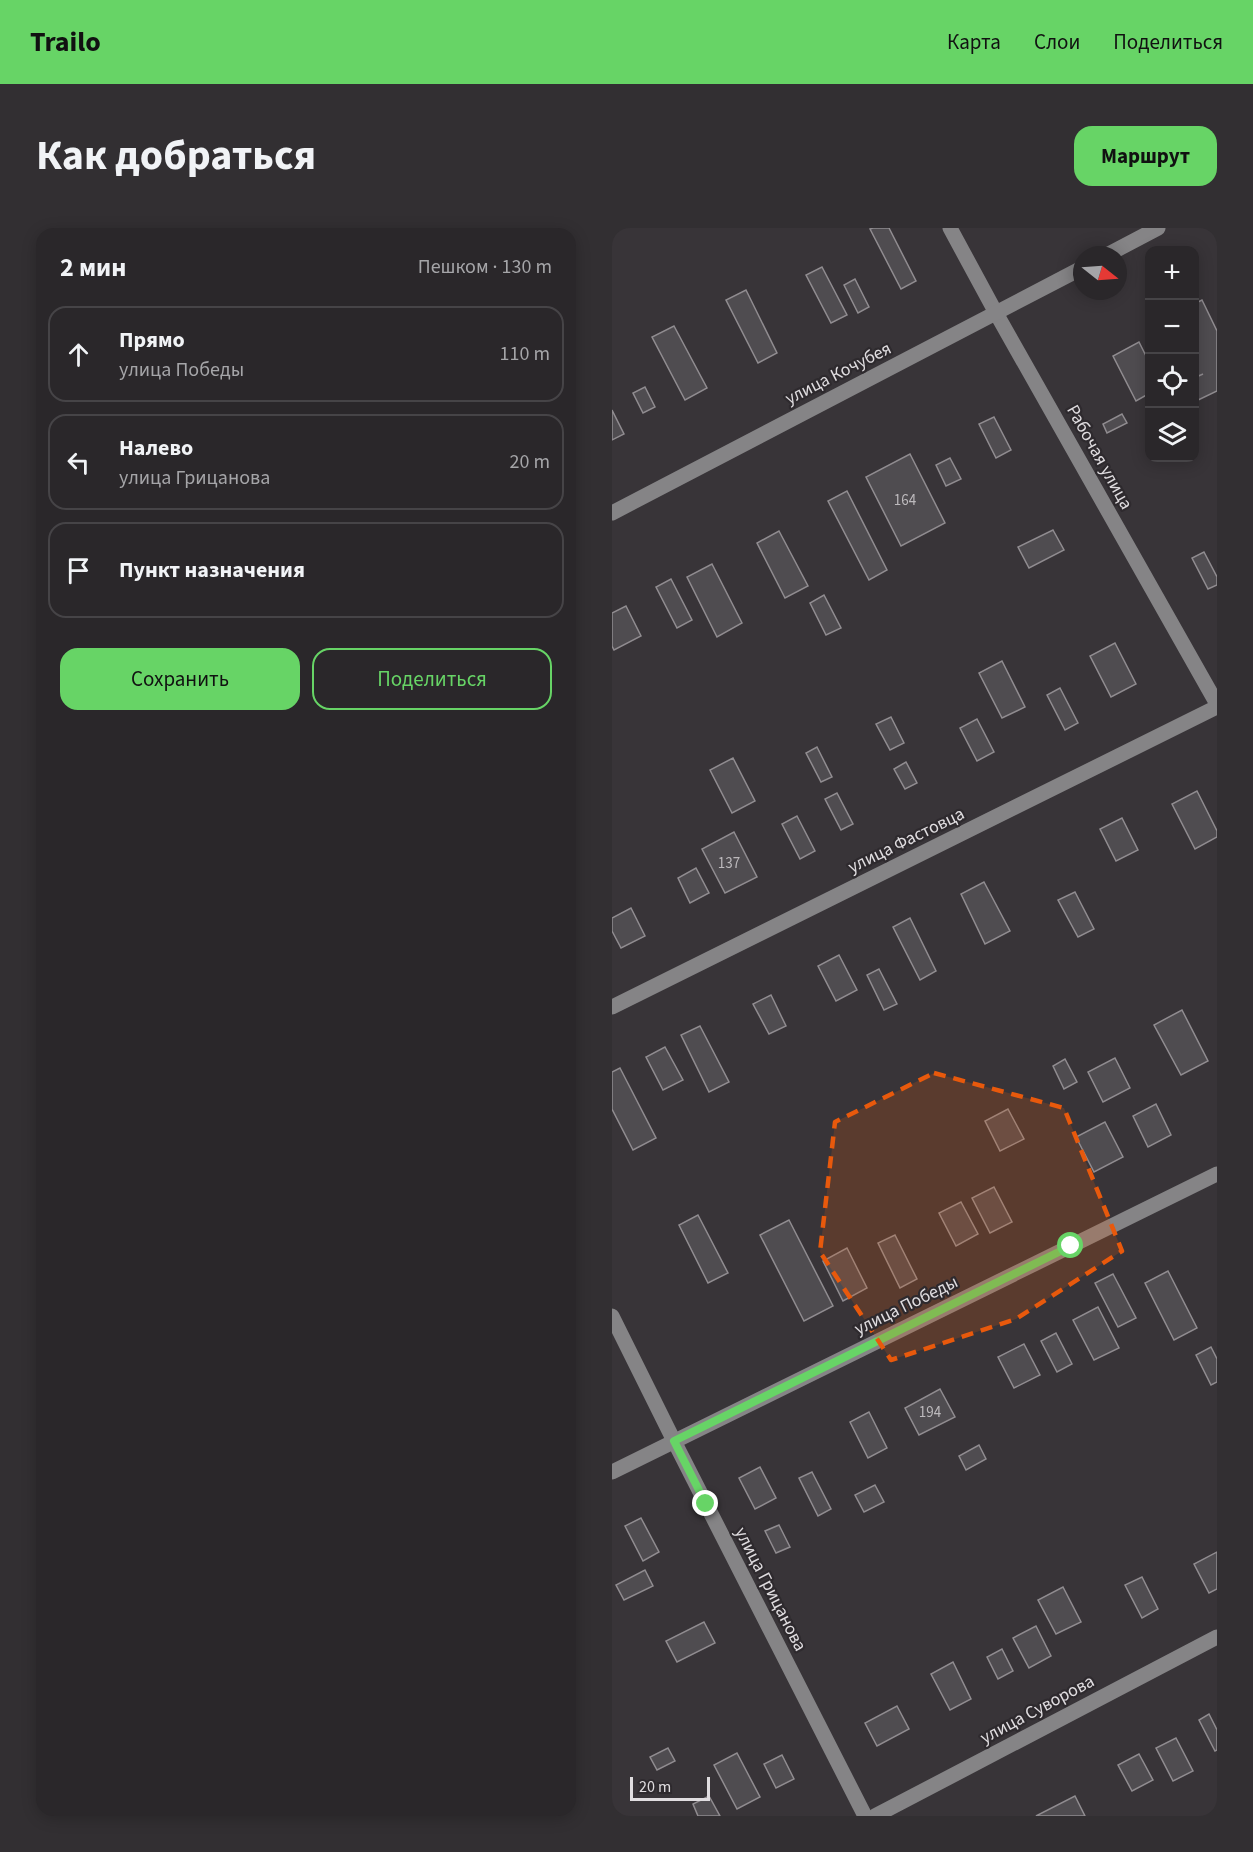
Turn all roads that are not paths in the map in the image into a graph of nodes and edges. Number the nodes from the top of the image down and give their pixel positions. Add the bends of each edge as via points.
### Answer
1 (950, 228) edge
2 (1158, 228) edge
3 (1124, 246) edge
4 (1073, 273) edge
5 (996, 313) junction
6 (612, 513) edge
7 (1217, 706) edge
8 (612, 1007) edge
9 (1217, 1174) edge
10 (612, 1316) edge
11 (674, 1441) junction
12 (612, 1472) edge
13 (1217, 1637) edge
14 (865, 1816) edge
15 (875, 1816) edge

1 - 5 street, Рабочая улица
2 - 3 street
4 - 5 street, улица Кочубея
5 - 6 street, улица Кочубея
5 - 7 street, Рабочая улица
7 - 8 street, улица Фастовца
9 - 11 street, улица Победы
10 - 11 street, улица Грицанова
11 - 12 street, улица Победы
11 - 14 street, улица Грицанова
13 - 15 street, улица Суворова

